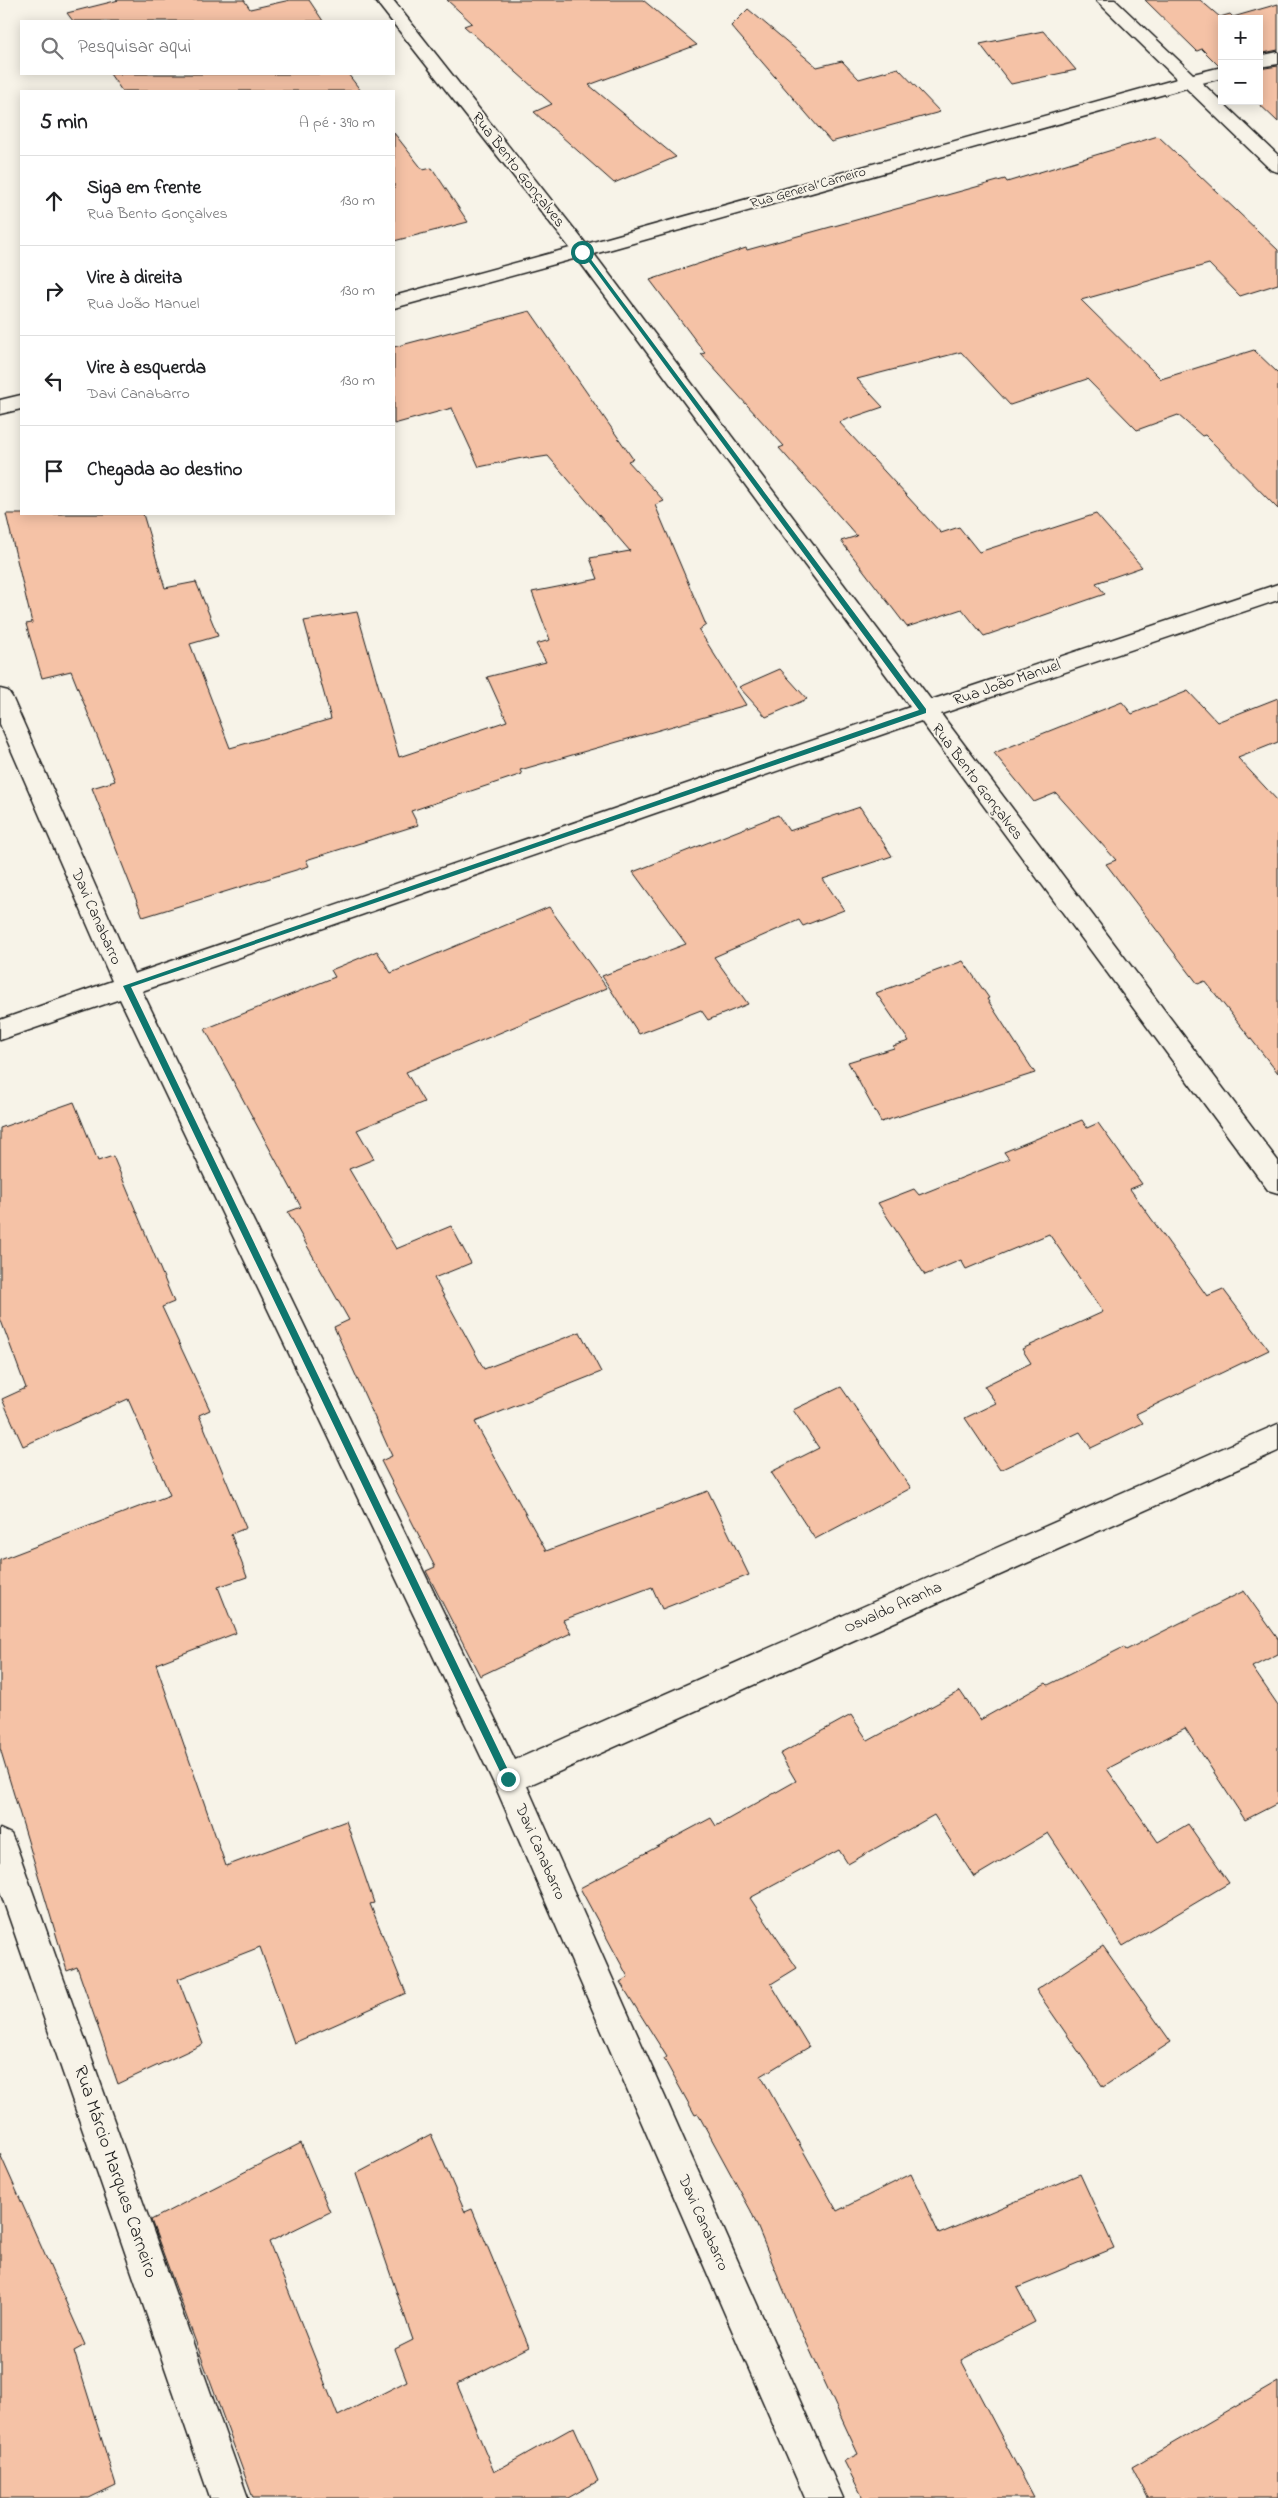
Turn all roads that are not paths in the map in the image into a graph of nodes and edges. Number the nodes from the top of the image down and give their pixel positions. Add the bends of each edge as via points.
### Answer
1 (384, 0) edge
2 (1106, 0) edge
3 (1278, 58) edge
4 (1263, 61) edge
5 (1218, 73) edge
6 (1188, 80) junction
7 (1278, 166) edge
8 (582, 252) junction
9 (395, 302) edge
10 (20, 402) edge
11 (0, 407) edge
12 (1278, 592) edge
13 (0, 697) edge
14 (924, 711) junction
15 (126, 986) junction
16 (0, 1030) edge
17 (1278, 1182) edge
18 (1278, 1437) edge
19 (508, 1779) junction
20 (0, 1845) edge
21 (229, 2498) edge
22 (824, 2498) edge

1 - 8 street, Rua Bento Gonçalves
2 - 6 street
3 - 4 street
5 - 6 street, Rua General Carneiro
6 - 7 street
6 - 8 street, Rua General Carneiro
8 - 9 street, Rua General Carneiro
8 - 14 street, Rua Bento Gonçalves
10 - 11 street
12 - 14 street, Rua João Manuel
13 - 15 street, Davi Canabarro
14 - 15 street, Rua João Manuel
14 - 17 street, Rua Bento Gonçalves
15 - 16 street, Rua João Manuel
15 - 19 street, Davi Canabarro
18 - 19 street, Osvaldo Aranha
19 - 22 street, Davi Canabarro
20 - 21 street, Rua Márcio Marques Carneiro

